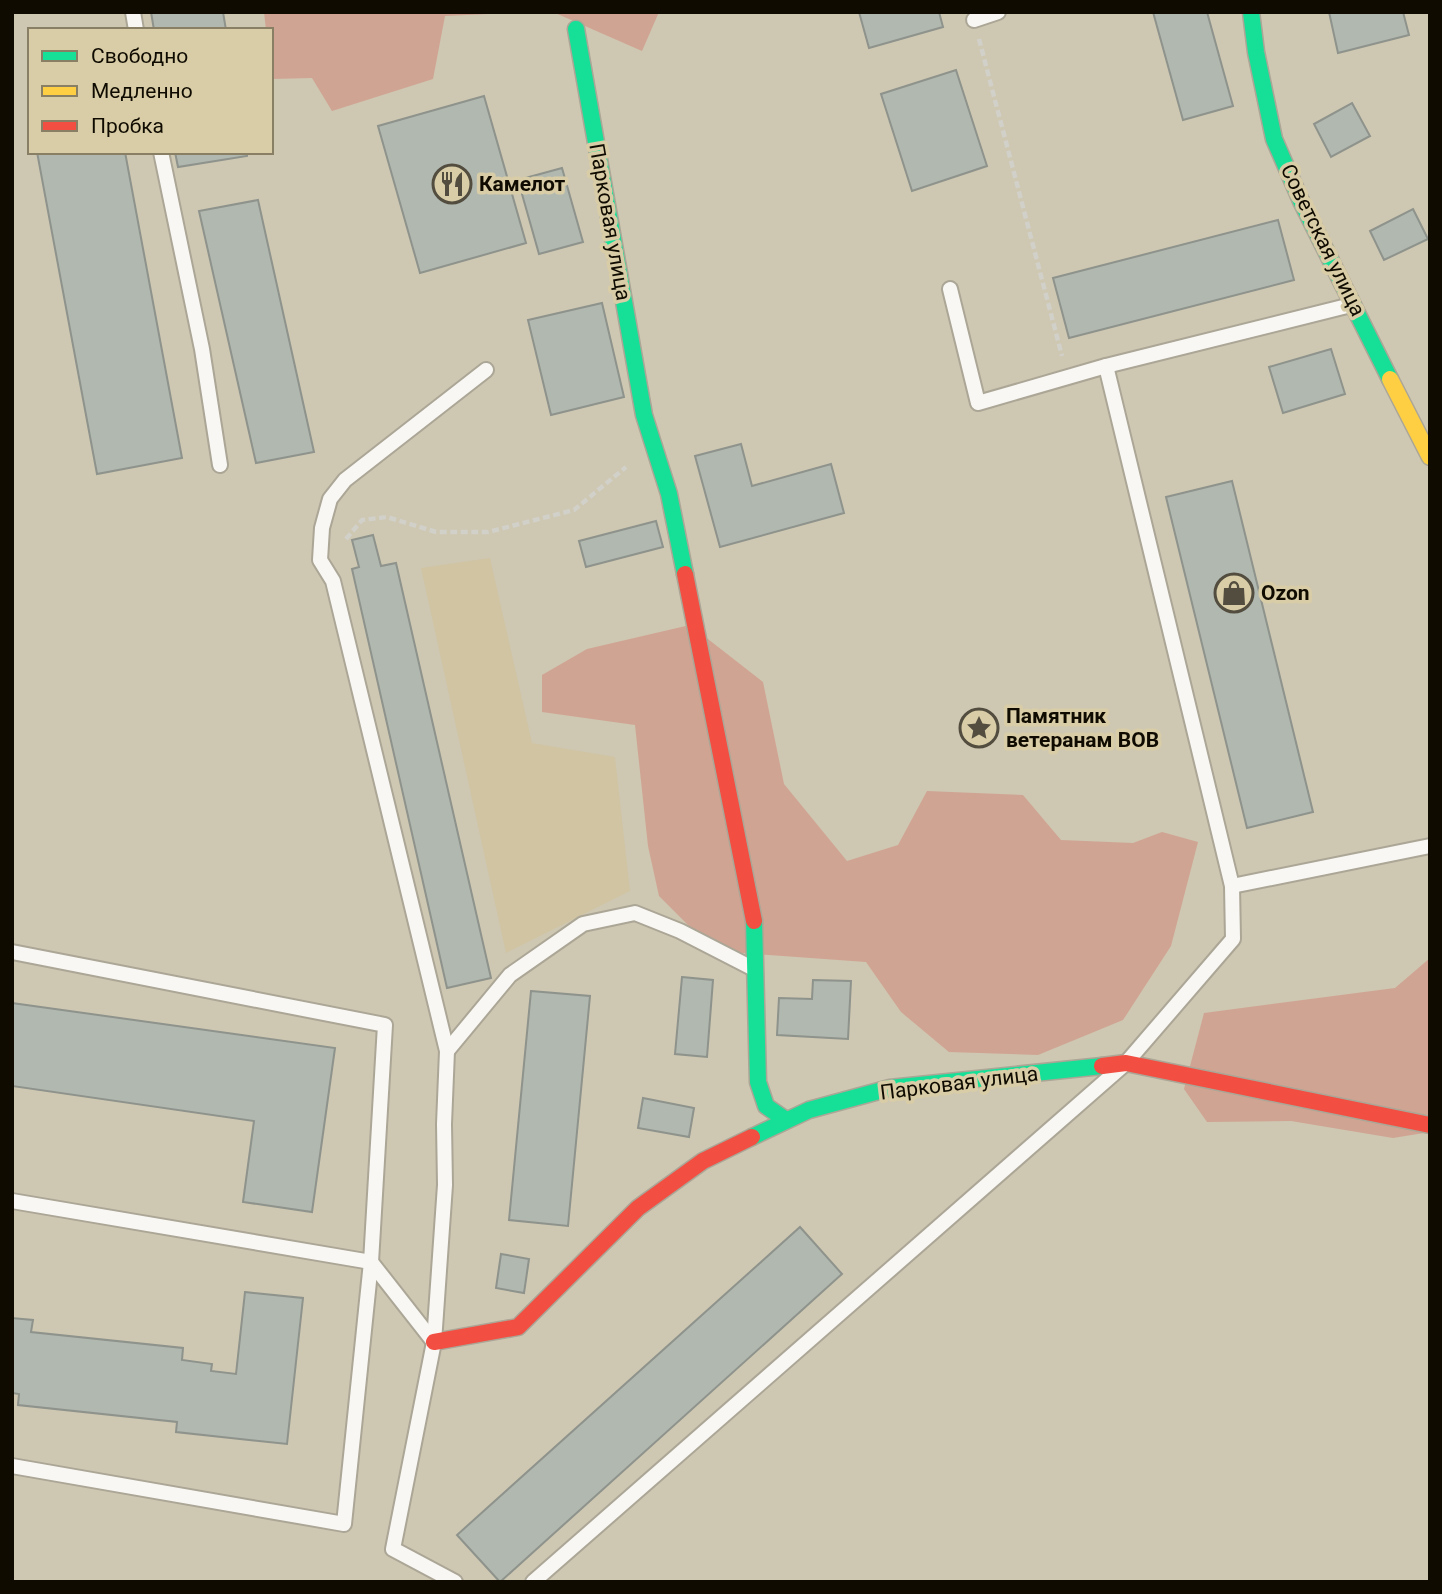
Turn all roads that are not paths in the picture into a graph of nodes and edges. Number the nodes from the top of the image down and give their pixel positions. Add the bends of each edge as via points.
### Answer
1 (998, 12) edge
2 (1251, 12) edge
3 (974, 20) road end
4 (576, 29) dead end
5 (161, 154) edge
6 (950, 289) dead end
7 (1354, 305) junction
8 (1106, 366) junction
9 (486, 370) dead end
10 (1430, 457) edge
11 (220, 465) dead end
12 (1430, 846) edge
13 (1232, 886) junction
14 (12, 952) edge
15 (756, 970) junction
16 (447, 1051) junction
17 (1126, 1063) junction
18 (786, 1120) junction
19 (1430, 1125) edge
20 (12, 1201) edge
21 (372, 1262) junction
22 (434, 1342) junction
23 (12, 1466) edge
24 (455, 1582) edge
25 (533, 1582) edge

1 - 3 lane
2 - 7 street, Советская улица via 1274,139
4 - 15 street, Парковая улица via 644,415 668,494 755,926
5 - 11 lane
6 - 8 lane via 978,403
7 - 8 lane
7 - 10 street, Советская улица
8 - 13 lane
9 - 16 lane via 345,480 330,499 320,561 334,582
12 - 13 lane
13 - 17 lane via 1233,939
14 - 21 lane via 385,1025
15 - 16 lane via 635,913 583,924 510,975
15 - 18 street, Парковая улица via 758,1082 766,1106
16 - 22 lane via 445,1185
17 - 18 street, Парковая улица via 890,1088
17 - 19 street, Парковая улица
17 - 25 lane
18 - 22 street, Парковая улица via 703,1161 638,1208 518,1326
20 - 21 lane
21 - 22 lane
21 - 23 lane via 344,1524
22 - 24 lane via 394,1549

